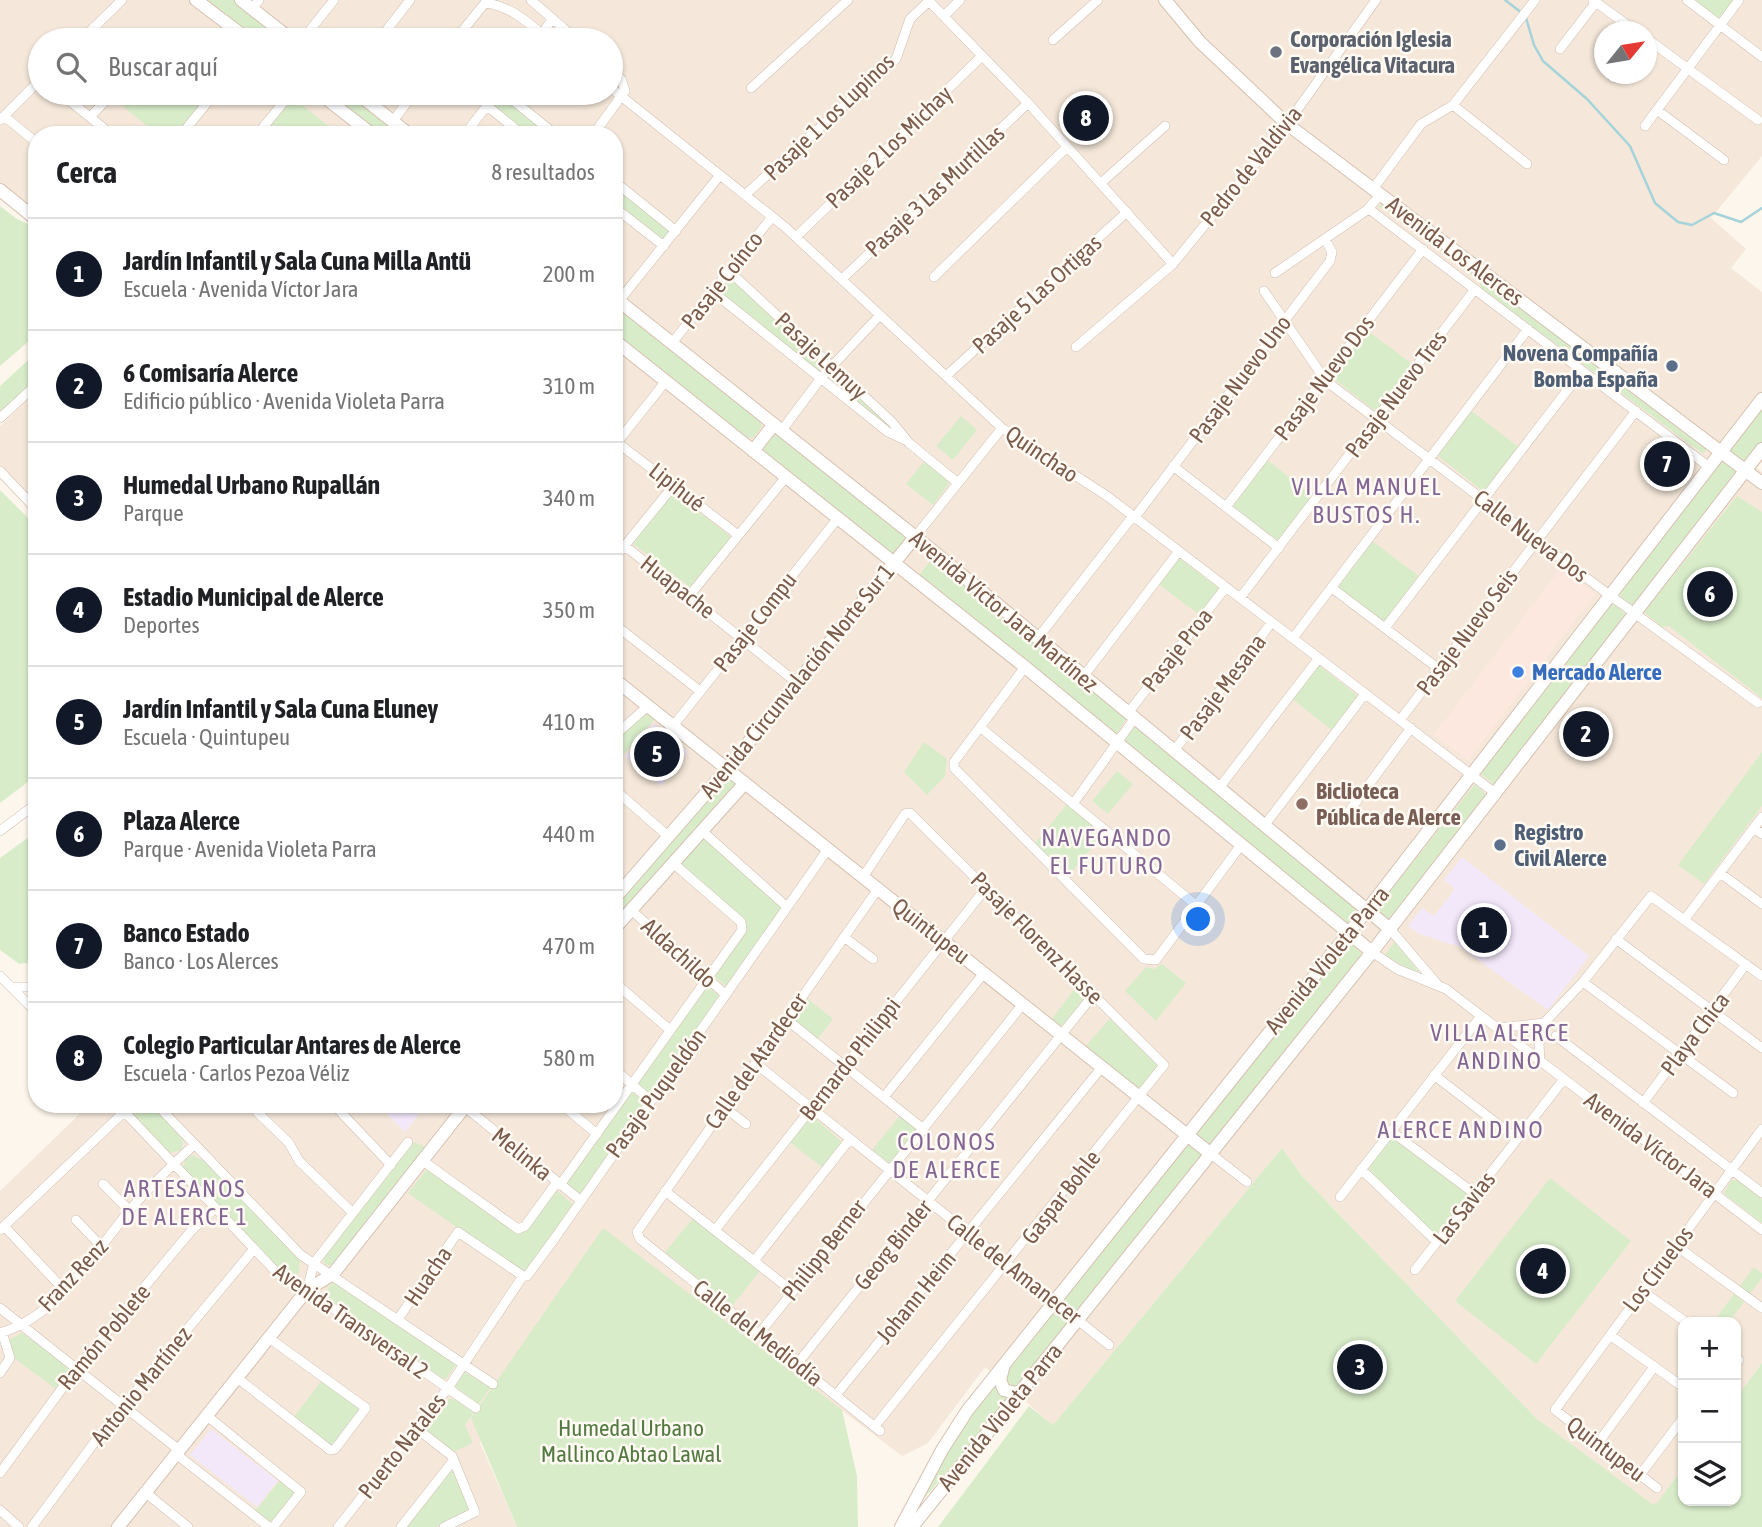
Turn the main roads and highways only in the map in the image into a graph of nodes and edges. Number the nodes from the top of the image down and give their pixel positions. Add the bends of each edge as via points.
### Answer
1 (196, 0) edge
2 (241, 0) edge
3 (1164, 0) edge
4 (255, 4) edge
5 (233, 28) edge
6 (280, 28) edge
7 (334, 105) edge
8 (372, 105) edge
9 (361, 126) edge
10 (399, 126) edge
11 (0, 190) edge
12 (28, 213) edge
13 (623, 304) edge
14 (623, 347) edge
15 (1762, 399) edge
16 (778, 427) junction
17 (1762, 449) edge
18 (753, 451) junction
19 (1721, 452) junction
20 (1745, 470) junction
21 (1762, 483) edge
22 (915, 537) junction
23 (894, 563) junction
24 (623, 686) edge
25 (727, 769) junction
26 (745, 783) junction
27 (623, 889) edge
28 (1367, 911) junction
29 (623, 919) edge
30 (1390, 929) junction
31 (1349, 933) junction
32 (1372, 952) junction
33 (460, 1113) edge
34 (1188, 1136) junction
35 (1211, 1154) junction
36 (1003, 1368) junction
37 (1025, 1388) junction
38 (118, 1527) edge
39 (901, 1527) edge
40 (912, 1527) edge

1 - 5 main road
2 - 4 main road
3 - 19 main road, Avenida Los Alerces via 1200,43 1287,124
4 - 6 main road
7 - 9 main road
8 - 10 main road
11 - 12 main road
13 - 16 main road, Avenida Víctor Jara Martínez
14 - 18 main road, Avenida Víctor Jara Martínez
15 - 19 main road, Avenida Violeta Parra
16 - 18 main road
16 - 22 main road, Avenida Víctor Jara Martínez
17 - 20 main road, Avenida Violeta Parra
18 - 23 main road, Avenida Víctor Jara Martínez
19 - 20 main road, Avenida Los Alerces
19 - 28 main road, Avenida Violeta Parra
20 - 21 main road, Avenida Los Alerces
20 - 30 main road, Avenida Violeta Parra
22 - 23 main road, Avenida Circunvalación Norte Sur 1
22 - 28 main road, Avenida Víctor Jara Martínez
23 - 25 main road, Avenida Circunvalación Norte Sur 1
23 - 31 main road, Avenida Víctor Jara Martínez
24 - 25 main road, Quintupeu
25 - 26 main road, Quintupeu
25 - 27 main road, Avenida Circunvalación Norte Sur 1
26 - 29 main road, Avenida Circunvalación Norte Sur 1
26 - 34 main road, Quintupeu
28 - 30 main road, Avenida Víctor Jara Martínez
28 - 31 main road, Avenida Violeta Parra
30 - 32 main road, Avenida Violeta Parra
31 - 32 main road, Avenida Víctor Jara Martínez
31 - 34 main road, Avenida Violeta Parra
32 - 35 main road, Avenida Violeta Parra
33 - 38 main road via 333,1274 307,1290
34 - 35 main road, Quintupeu
34 - 36 main road, Avenida Violeta Parra
35 - 37 main road, Avenida Violeta Parra
36 - 37 main road via 1000,1380 1004,1390 1015,1393
36 - 39 main road, Avenida Violeta Parra via 958,1424
37 - 40 main road, Avenida Violeta Parra

